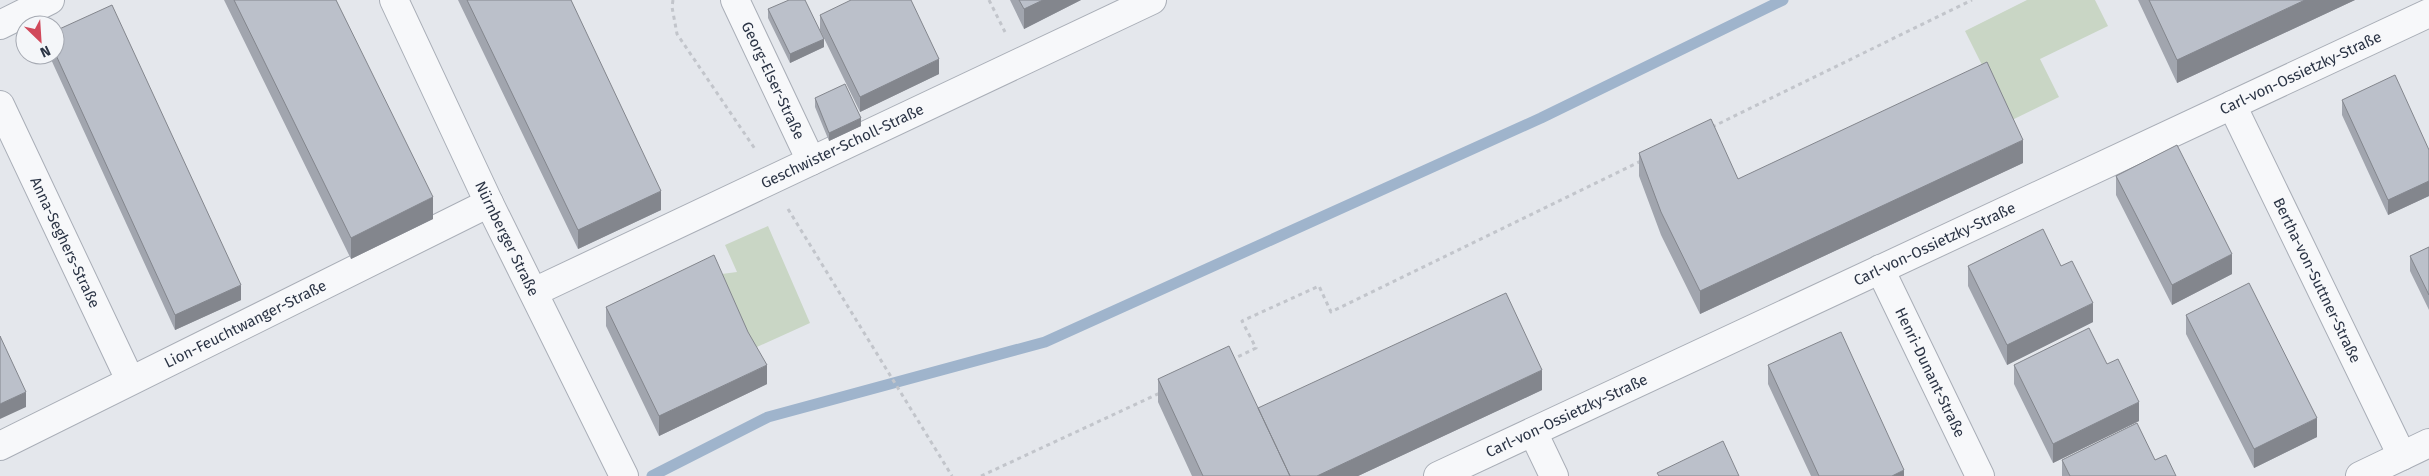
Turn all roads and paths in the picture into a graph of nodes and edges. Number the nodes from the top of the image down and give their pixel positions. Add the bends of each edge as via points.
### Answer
1 (50, 0) edge
2 (394, 0) edge
3 (673, 0) edge
4 (735, 0) edge
5 (1152, 0) edge
6 (1972, 0) edge
7 (2429, 13) edge
8 (0, 25) edge
9 (0, 105) edge
10 (2232, 105) junction
11 (1705, 130) edge
12 (1642, 160) edge
13 (811, 161) junction
14 (773, 179) junction
15 (489, 203) junction
16 (1880, 269) junction
17 (534, 292) junction
18 (1229, 360) edge
19 (130, 380) junction
20 (1167, 389) edge
21 (1533, 432) junction
22 (2429, 443) edge
23 (0, 446) edge
24 (2402, 456) junction
25 (624, 476) edge
26 (952, 476) edge
27 (982, 476) edge
28 (1438, 476) edge
29 (1554, 476) edge
30 (1980, 476) edge
31 (2360, 476) edge

1 - 8 street
2 - 15 street, Nürnberger Straße
3 - 14 path via 677,34
4 - 13 street, Georg-Elser-Straße
5 - 13 street, Geschwister-Scholl-Straße
6 - 11 path
7 - 10 street, Carl-von-Ossietzky-Straße
9 - 19 street, Anna-Seghers-Straße
10 - 16 street, Carl-von-Ossietzky-Straße
10 - 24 street, Bertha-von-Suttner-Straße
12 - 18 path via 1331,312 1319,286 1242,321 1256,348
13 - 14 street, Geschwister-Scholl-Straße
14 - 17 street, Geschwister-Scholl-Straße
14 - 26 path
15 - 17 street, Nürnberger Straße
15 - 19 street, Lion-Feuchtwanger-Straße
16 - 21 street, Carl-von-Ossietzky-Straße
16 - 30 street, Henri-Dunant-Straße
17 - 25 street, Nürnberger Straße
19 - 23 street, Lion-Feuchtwanger-Straße
20 - 27 path
21 - 28 street, Carl-von-Ossietzky-Straße
21 - 29 street
22 - 24 street
24 - 31 street

